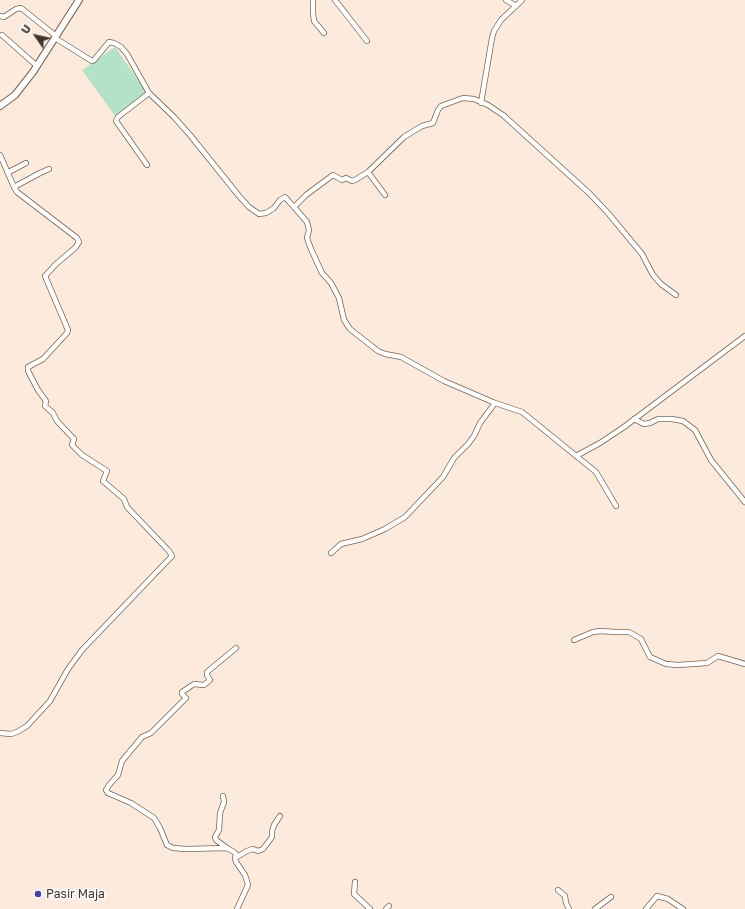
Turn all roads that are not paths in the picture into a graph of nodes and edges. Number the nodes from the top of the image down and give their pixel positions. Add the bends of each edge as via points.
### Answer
1 (79, 0) edge
2 (315, 0) edge
3 (335, 0) edge
4 (506, 0) edge
5 (522, 0) edge
6 (516, 6) junction
7 (0, 16) edge
8 (324, 33) dead end
9 (2, 35) dead end
10 (56, 37) junction
11 (367, 41) dead end
12 (37, 66) junction
13 (149, 93) junction
14 (481, 103) junction
15 (0, 106) edge
16 (0, 155) edge
17 (26, 163) dead end
18 (147, 165) dead end
19 (49, 169) dead end
20 (9, 172) junction
21 (368, 172) junction
22 (14, 187) junction
23 (385, 195) dead end
24 (294, 207) junction
25 (676, 295) dead end
26 (745, 336) edge
27 (496, 403) junction
28 (634, 419) junction
29 (576, 456) junction
30 (745, 502) edge
31 (616, 506) dead end
32 (331, 553) dead end
33 (574, 640) dead end
34 (236, 648) dead end
35 (745, 664) edge
36 (0, 733) edge
37 (223, 796) dead end
38 (280, 816) dead end
39 (227, 848) junction
40 (235, 858) junction
41 (354, 882) dead end
42 (558, 890) dead end
43 (611, 897) dead end
44 (237, 909) edge
45 (370, 909) edge
46 (569, 909) edge
47 (595, 909) edge
48 (646, 909) edge
49 (683, 909) edge

1 - 10 main road
2 - 8 street via 314,21
3 - 11 street
4 - 6 street
5 - 6 street
6 - 14 street via 501,20 492,38
7 - 10 street via 4,17 21,8
9 - 12 street
10 - 12 main road
10 - 13 street via 92,61 109,42 121,47
12 - 15 main road via 15,95
13 - 18 street via 116,121
13 - 24 street via 190,135 250,207 263,214 285,197
14 - 21 street via 463,98 441,106 433,123 422,126 404,137
14 - 25 street via 503,115 589,193 642,254 653,275
16 - 20 street
17 - 20 street
19 - 22 street
20 - 22 street
21 - 23 street
21 - 24 street via 352,181 346,178 342,180 333,175
22 - 36 street via 79,242 45,276 68,330 67,333 43,359 28,367 28,371 46,401 45,406 74,439 72,445 107,472 103,481 124,500 127,507 172,556 82,650 50,701 27,726 11,734
24 - 27 street via 306,222 311,249 322,273 339,298 344,320 350,330 378,351 401,356 444,381
26 - 28 street
27 - 29 street via 522,412
27 - 32 street via 468,444 454,458 443,477 405,517 360,540 341,544
28 - 29 street
28 - 30 street via 644,424 672,418 683,421 696,430 711,460
29 - 31 street via 596,472
33 - 35 street via 602,630 629,632 641,639 650,657 666,664 678,666 707,663 718,656
34 - 39 street via 207,672 211,679 207,683 194,684 182,692 185,700 151,733 142,737 122,761 118,775 106,789 108,793 131,803 154,818 167,845 173,848
37 - 39 street via 219,830 215,837
38 - 40 street via 274,825 272,837 263,849 247,850
39 - 40 street via 236,854
40 - 44 street via 248,885
41 - 45 street via 354,894
42 - 46 street via 565,896
43 - 47 street
48 - 49 street via 658,896

